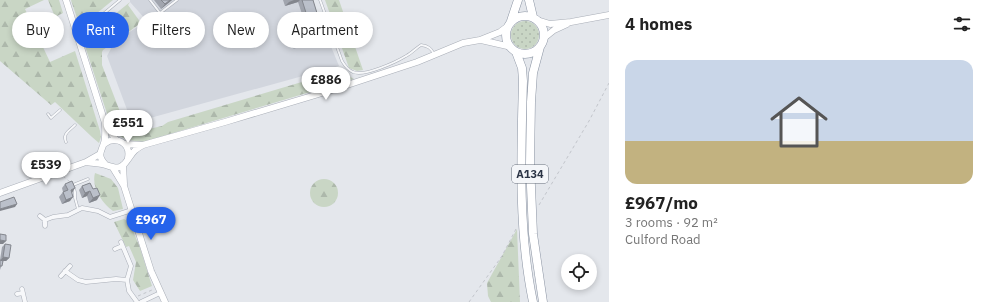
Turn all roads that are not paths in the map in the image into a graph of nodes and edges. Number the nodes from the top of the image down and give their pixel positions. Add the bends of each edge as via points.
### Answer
1 (66, 0) edge
2 (120, 0) edge
3 (150, 0) edge
4 (177, 0) edge
5 (320, 0) edge
6 (518, 0) edge
7 (529, 0) edge
8 (106, 12) edge
9 (159, 12) edge
10 (161, 12) edge
11 (324, 12) edge
12 (609, 15) edge
13 (535, 18) junction
14 (72, 20) edge
15 (570, 22) junction
16 (510, 24) junction
17 (544, 38) junction
18 (480, 40) junction
19 (540, 47) junction
20 (81, 48) edge
21 (338, 48) edge
22 (513, 50) junction
23 (434, 54) junction
24 (60, 110) dead end
25 (48, 114) dead end
26 (105, 123) junction
27 (75, 125) dead end
28 (116, 140) junction
29 (66, 142) dead end
30 (104, 144) junction
31 (125, 144) junction
32 (143, 145) junction
33 (100, 154) junction
34 (128, 159) junction
35 (86, 162) junction
36 (105, 164) junction
37 (123, 165) junction
38 (113, 168) junction
39 (88, 179) dead end
40 (124, 186) junction
41 (0, 194) edge
42 (78, 209) junction
43 (132, 210) junction
44 (40, 216) dead end
45 (45, 220) junction
46 (45, 226) dead end
47 (115, 249) dead end
48 (70, 266) dead end
49 (65, 271) junction
50 (61, 276) dead end
51 (127, 280) junction
52 (160, 293) junction
53 (17, 294) dead end
54 (136, 300) edge
55 (25, 302) edge
56 (141, 302) edge
57 (165, 302) edge
58 (533, 302) edge
59 (543, 302) edge

1 - 14 main road
2 - 8 lane
3 - 9 lane
4 - 10 lane
5 - 11 lane
6 - 16 highway
7 - 13 highway
12 - 15 main road
13 - 15 main road via 550,24
13 - 16 highway via 521,16
13 - 17 highway via 544,31
15 - 17 main road
16 - 18 main road via 500,32
16 - 22 highway via 506,33 507,41
17 - 19 highway
18 - 22 main road
18 - 23 main road via 463,43
19 - 22 highway via 522,54
19 - 59 highway, A134 via 533,73 530,163 533,234
20 - 26 main road
21 - 23 lane via 346,67 358,74 406,56 422,45 431,48
22 - 58 highway, A134 via 522,68 521,162 524,232
23 - 32 main road via 332,90
24 - 25 lane via 51,118
26 - 28 main road
26 - 30 main road
27 - 29 lane via 64,135
28 - 30 main road
28 - 31 main road
30 - 33 main road
31 - 32 main road
31 - 34 main road
32 - 34 main road
33 - 35 main road
33 - 36 main road
34 - 37 main road
35 - 36 main road
35 - 41 main road
36 - 38 main road
37 - 38 main road
37 - 40 main road
38 - 40 main road
39 - 42 lane via 73,185
40 - 43 main road
42 - 43 street via 88,208 110,217
42 - 45 street via 68,215
43 - 52 main road
44 - 45 street
45 - 46 street
47 - 51 street via 122,244 131,266
48 - 49 street
49 - 50 street
49 - 51 street via 86,282
51 - 54 street via 129,291
52 - 56 street
52 - 57 main road
53 - 55 street via 23,291

